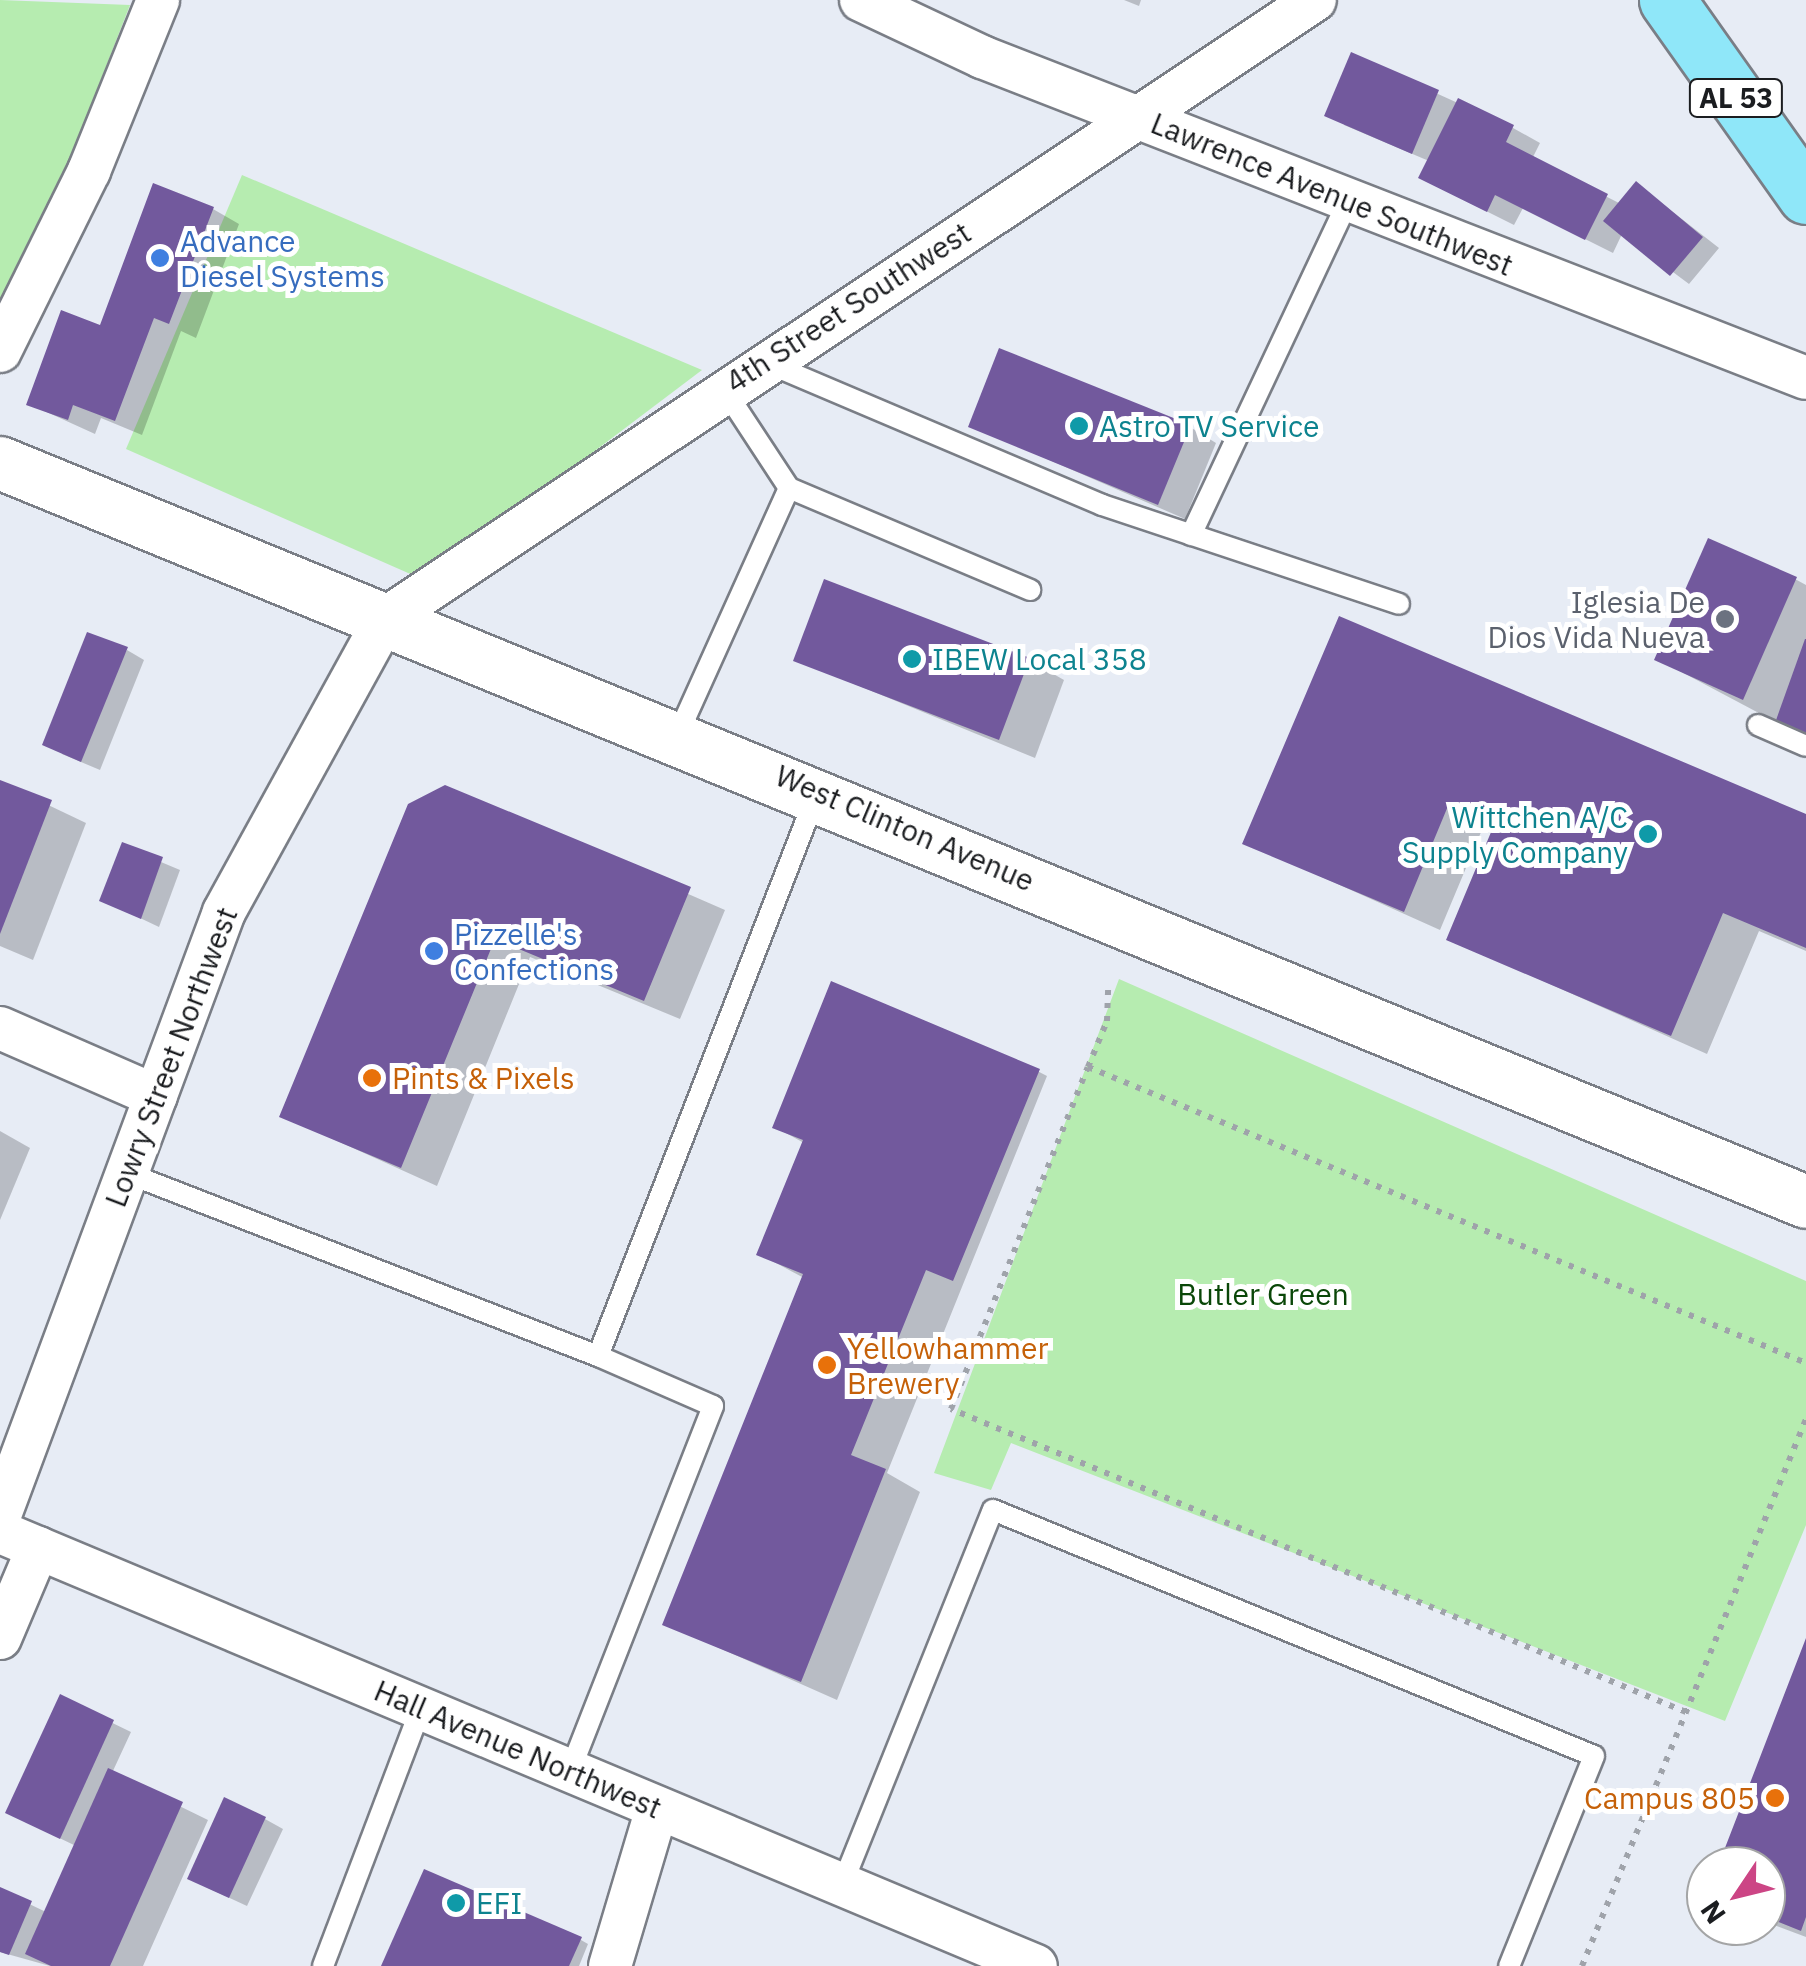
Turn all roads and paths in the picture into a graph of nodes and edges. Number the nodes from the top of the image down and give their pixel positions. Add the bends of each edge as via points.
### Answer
1 (158, 0) edge
2 (861, 0) edge
3 (1315, 0) edge
4 (1666, 0) edge
5 (1141, 118) junction
6 (1806, 196) edge
7 (1348, 201) junction
8 (0, 351) edge
9 (764, 362) junction
10 (1806, 378) edge
11 (723, 388) junction
12 (0, 463) edge
13 (789, 488) junction
14 (1191, 535) junction
15 (1030, 590) dead end
16 (1399, 604) dead end
17 (386, 619) junction
18 (1758, 724) dead end
19 (678, 734) junction
20 (1806, 746) edge
21 (818, 792) junction
22 (1108, 984) dead end
23 (0, 1028) edge
24 (1088, 1067) junction
25 (156, 1096) junction
26 (127, 1173) junction
27 (1806, 1202) edge
28 (598, 1356) junction
29 (1806, 1363) edge
30 (1806, 1419) edge
31 (0, 1515) edge
32 (19, 1540) edge
33 (0, 1638) edge
34 (421, 1708) junction
35 (1686, 1712) junction
36 (570, 1771) junction
37 (657, 1808) junction
38 (842, 1884) junction
39 (323, 1966) edge
40 (610, 1966) edge
41 (1036, 1966) edge
42 (1509, 1966) edge
43 (1582, 1966) edge

1 - 8 street via 90,171
2 - 5 street, Lawrence Avenue Southwest
3 - 5 street, 4th Street Southwest
4 - 6 main road, AL 53
5 - 7 street, Lawrence Avenue Southwest
5 - 9 street, 4th Street Southwest
7 - 10 street, Lawrence Avenue Southwest
7 - 14 lane
9 - 11 street, 4th Street Southwest
9 - 14 lane
11 - 13 lane
11 - 17 street, 4th Street Southwest
12 - 17 street, West Clinton Avenue
13 - 15 lane
13 - 19 lane
14 - 16 lane
17 - 19 street, West Clinton Avenue
17 - 25 street, Lowry Street Northwest via 224,912
18 - 20 lane
19 - 21 street, West Clinton Avenue
21 - 27 street, West Clinton Avenue
21 - 28 lane
22 - 24 path via 1107,1020
23 - 25 street
24 - 29 path
24 - 35 path via 951,1409
25 - 26 street, Lowry Street Northwest
26 - 28 lane
26 - 31 street, Lowry Street Northwest
28 - 36 lane via 713,1406
30 - 35 path
32 - 33 street
32 - 34 street, Hall Avenue Northwest
34 - 36 street, Hall Avenue Northwest
34 - 39 lane
35 - 43 path
36 - 37 street, Hall Avenue Northwest
37 - 38 street, Hall Avenue Northwest
37 - 40 street
38 - 41 street, Hall Avenue Northwest
38 - 42 lane via 993,1510 1594,1756

